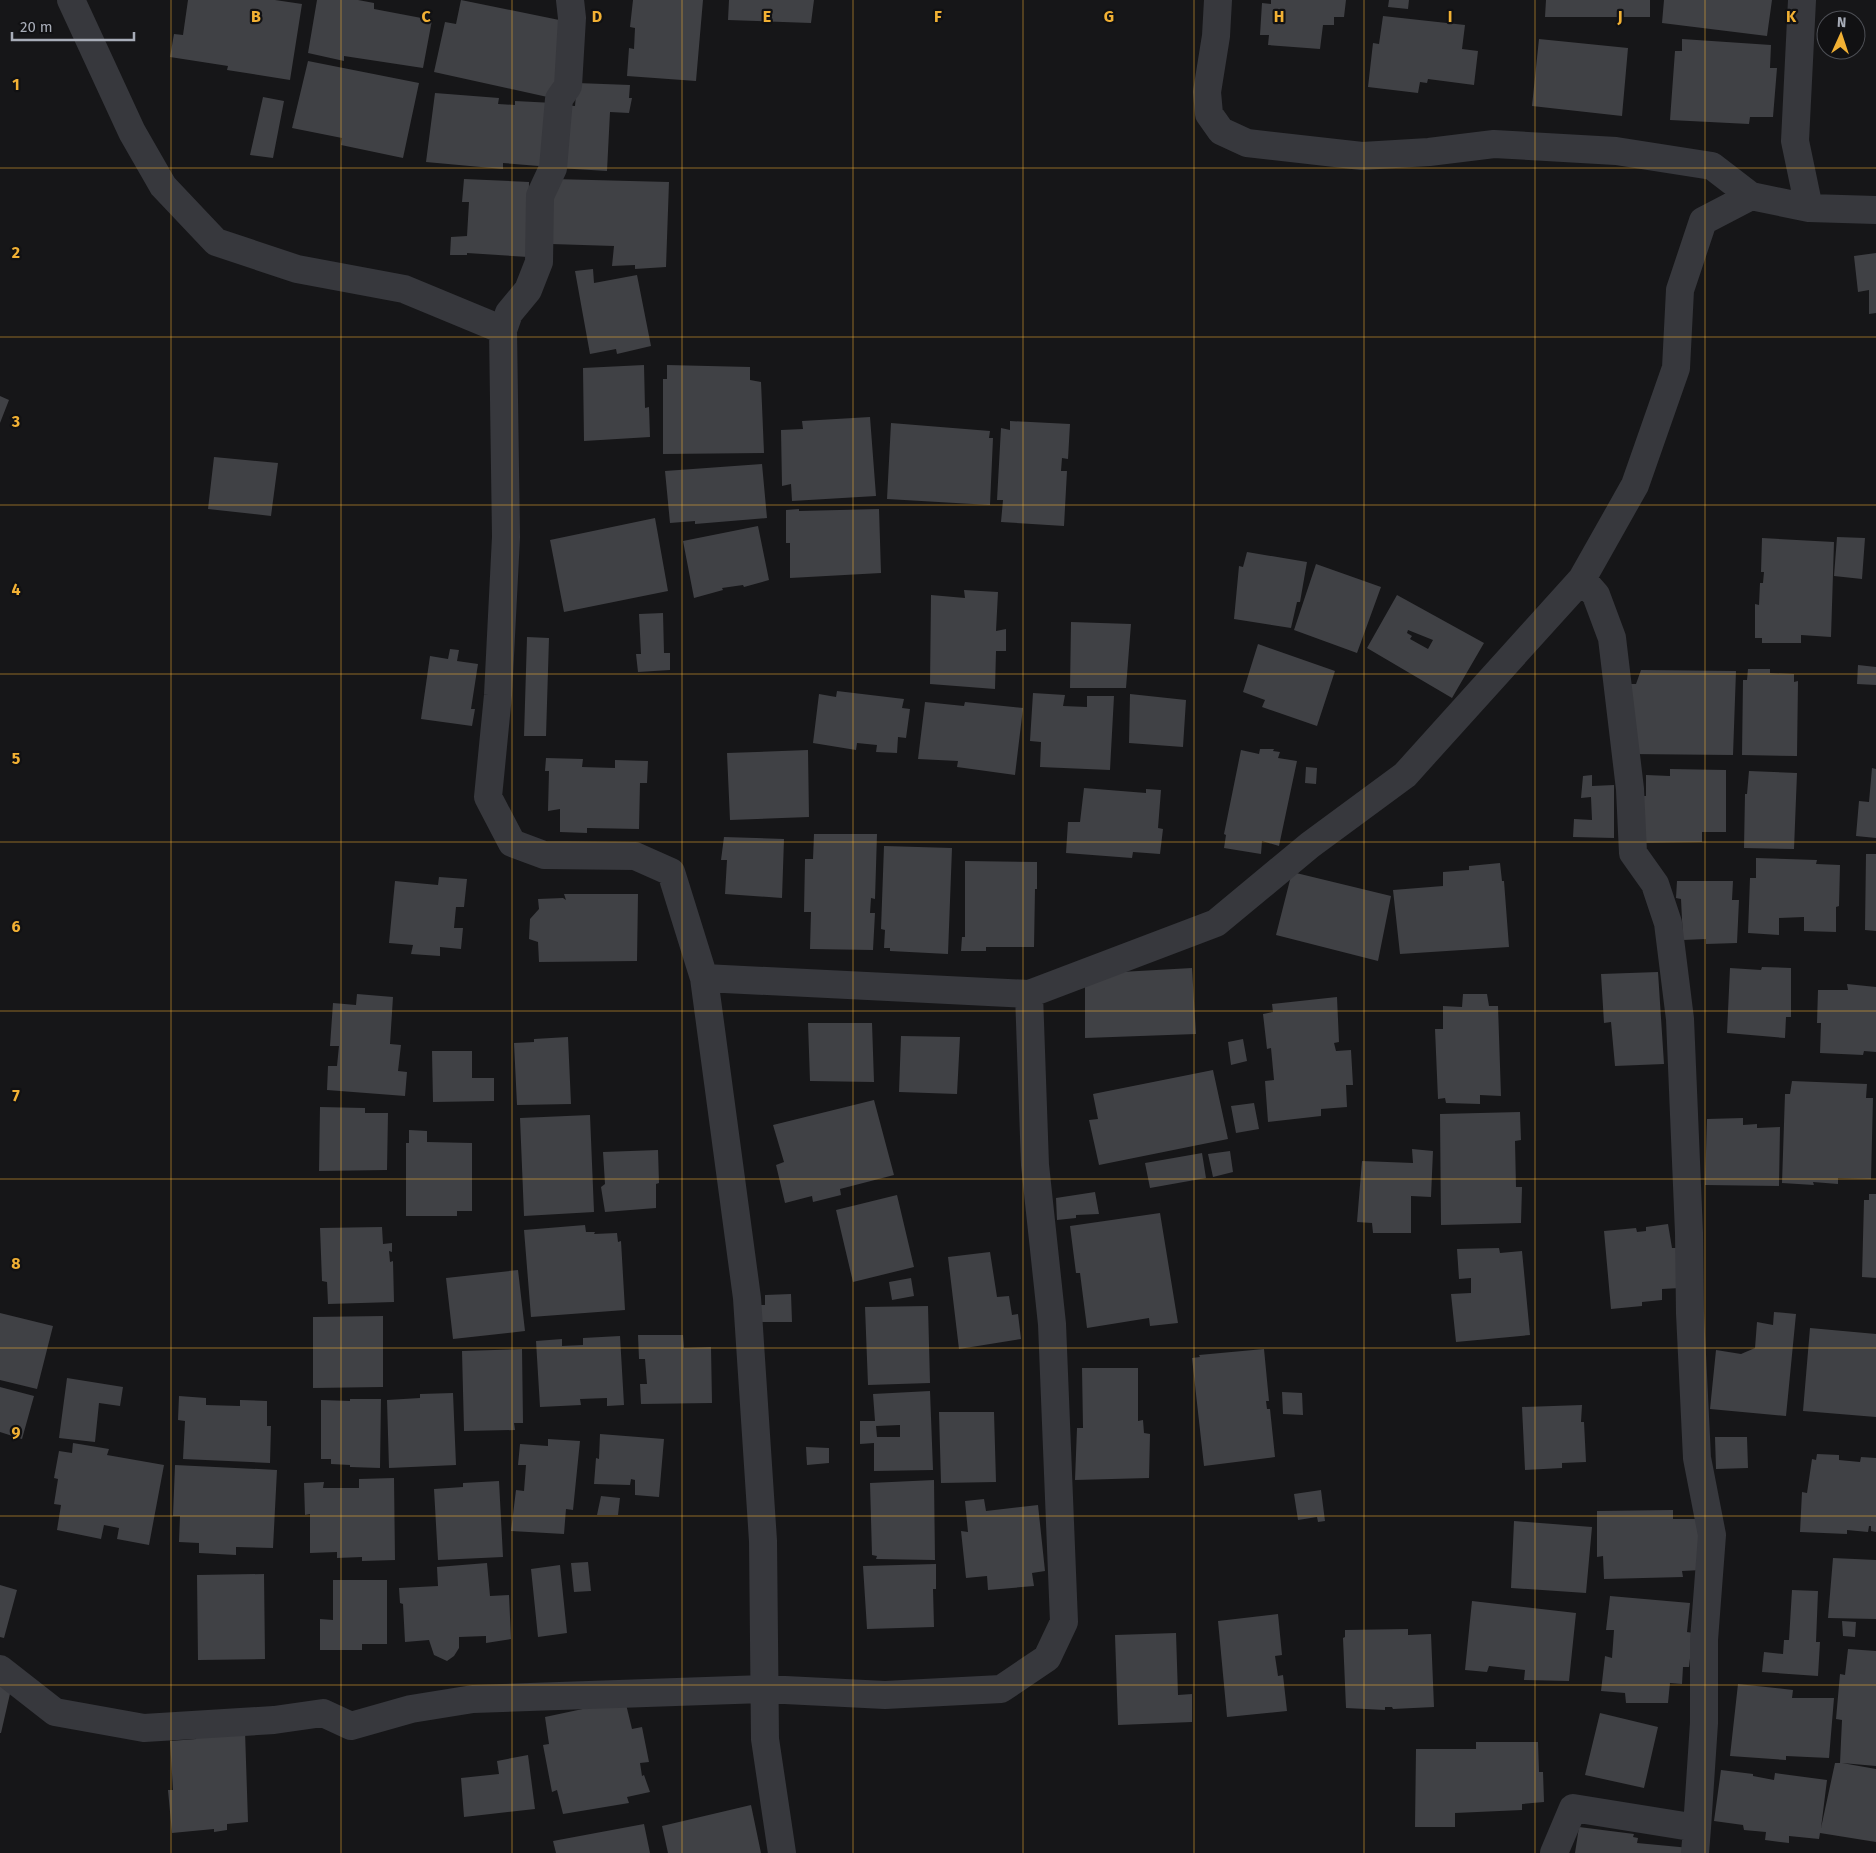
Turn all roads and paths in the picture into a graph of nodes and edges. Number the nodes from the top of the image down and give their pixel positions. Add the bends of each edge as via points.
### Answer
1 (71, 0) edge
2 (570, 0) edge
3 (1218, 0) edge
4 (1802, 0) edge
5 (1751, 196) junction
6 (1809, 208) junction
7 (1876, 210) edge
8 (503, 330) junction
9 (1582, 580) junction
10 (704, 978) junction
11 (1028, 994) junction
12 (0, 1669) edge
13 (765, 1690) junction
14 (1696, 1840) edge
15 (782, 1853) edge
16 (1554, 1853) edge

1 - 8 street via 132,132 163,186 216,242 297,269 404,290
2 - 8 street via 568,86 558,99 553,168 540,196 539,262 528,290 509,313
3 - 5 street via 1207,92 1209,114 1221,131 1247,143 1362,156 1494,144 1616,151 1712,166
4 - 6 street via 1795,141
5 - 6 street
5 - 9 street via 1702,220 1680,290 1676,368 1635,486
6 - 7 street
8 - 10 street via 506,537 498,695 488,797 512,843 544,855 635,856 672,872
9 - 11 street via 1406,775 1310,844 1216,923
9 - 14 street via 1596,595 1612,638 1630,789 1633,853 1655,884 1668,923 1680,1019 1697,1458 1712,1535
10 - 11 street
10 - 13 street via 747,1298 762,1541
11 - 13 street via 1035,1165 1052,1324 1064,1622 1047,1658 1001,1689 885,1695
12 - 13 street via 55,1712 144,1728 274,1720 322,1713 350,1726 411,1709 473,1699
13 - 15 street via 765,1738
14 - 16 street via 1573,1808

